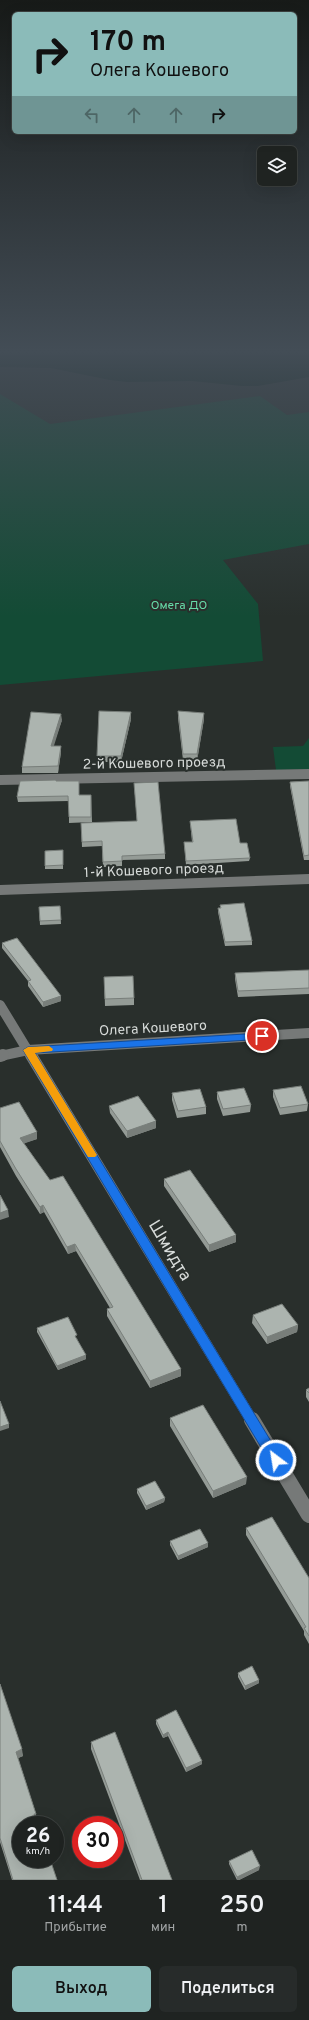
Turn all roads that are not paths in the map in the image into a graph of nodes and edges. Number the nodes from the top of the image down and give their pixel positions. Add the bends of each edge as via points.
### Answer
1 (309, 774) edge
2 (0, 780) edge
3 (309, 879) edge
4 (0, 890) edge
5 (0, 1005) edge
6 (309, 1033) edge
7 (28, 1050) junction
8 (0, 1056) edge
9 (309, 1515) edge

1 - 2 street, 2-й Кошевого проезд
3 - 4 street, 1-й Кошевого проезд
5 - 7 street, Шмидта
6 - 7 street, Олега Кошевого
7 - 8 street, Олега Кошевого
7 - 9 street, Шмидта

